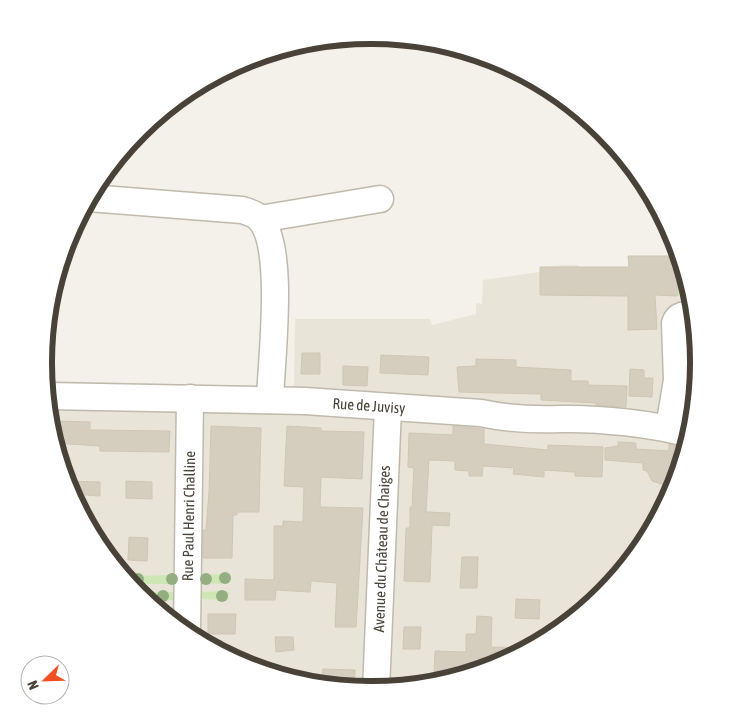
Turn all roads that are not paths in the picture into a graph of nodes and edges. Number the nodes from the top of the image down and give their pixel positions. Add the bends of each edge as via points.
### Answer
1 (98, 199) edge
2 (380, 199) dead end
3 (260, 219) junction
4 (686, 315) edge
5 (54, 396) edge
6 (190, 398) junction
7 (270, 400) junction
8 (388, 408) junction
9 (680, 431) edge
10 (187, 623) edge
11 (376, 681) edge

1 - 3 street via 242,210
2 - 3 street
3 - 7 street via 269,241 277,291
4 - 9 street via 677,318 676,323
5 - 6 street, Rue de Juvisy
6 - 7 street, Rue de Juvisy
6 - 10 street, Rue Paul Henri Challine
7 - 8 street, Rue de Juvisy
8 - 9 street, Rue de Juvisy via 500,418 590,421
8 - 11 street, Avenue du Château de Chaiges

